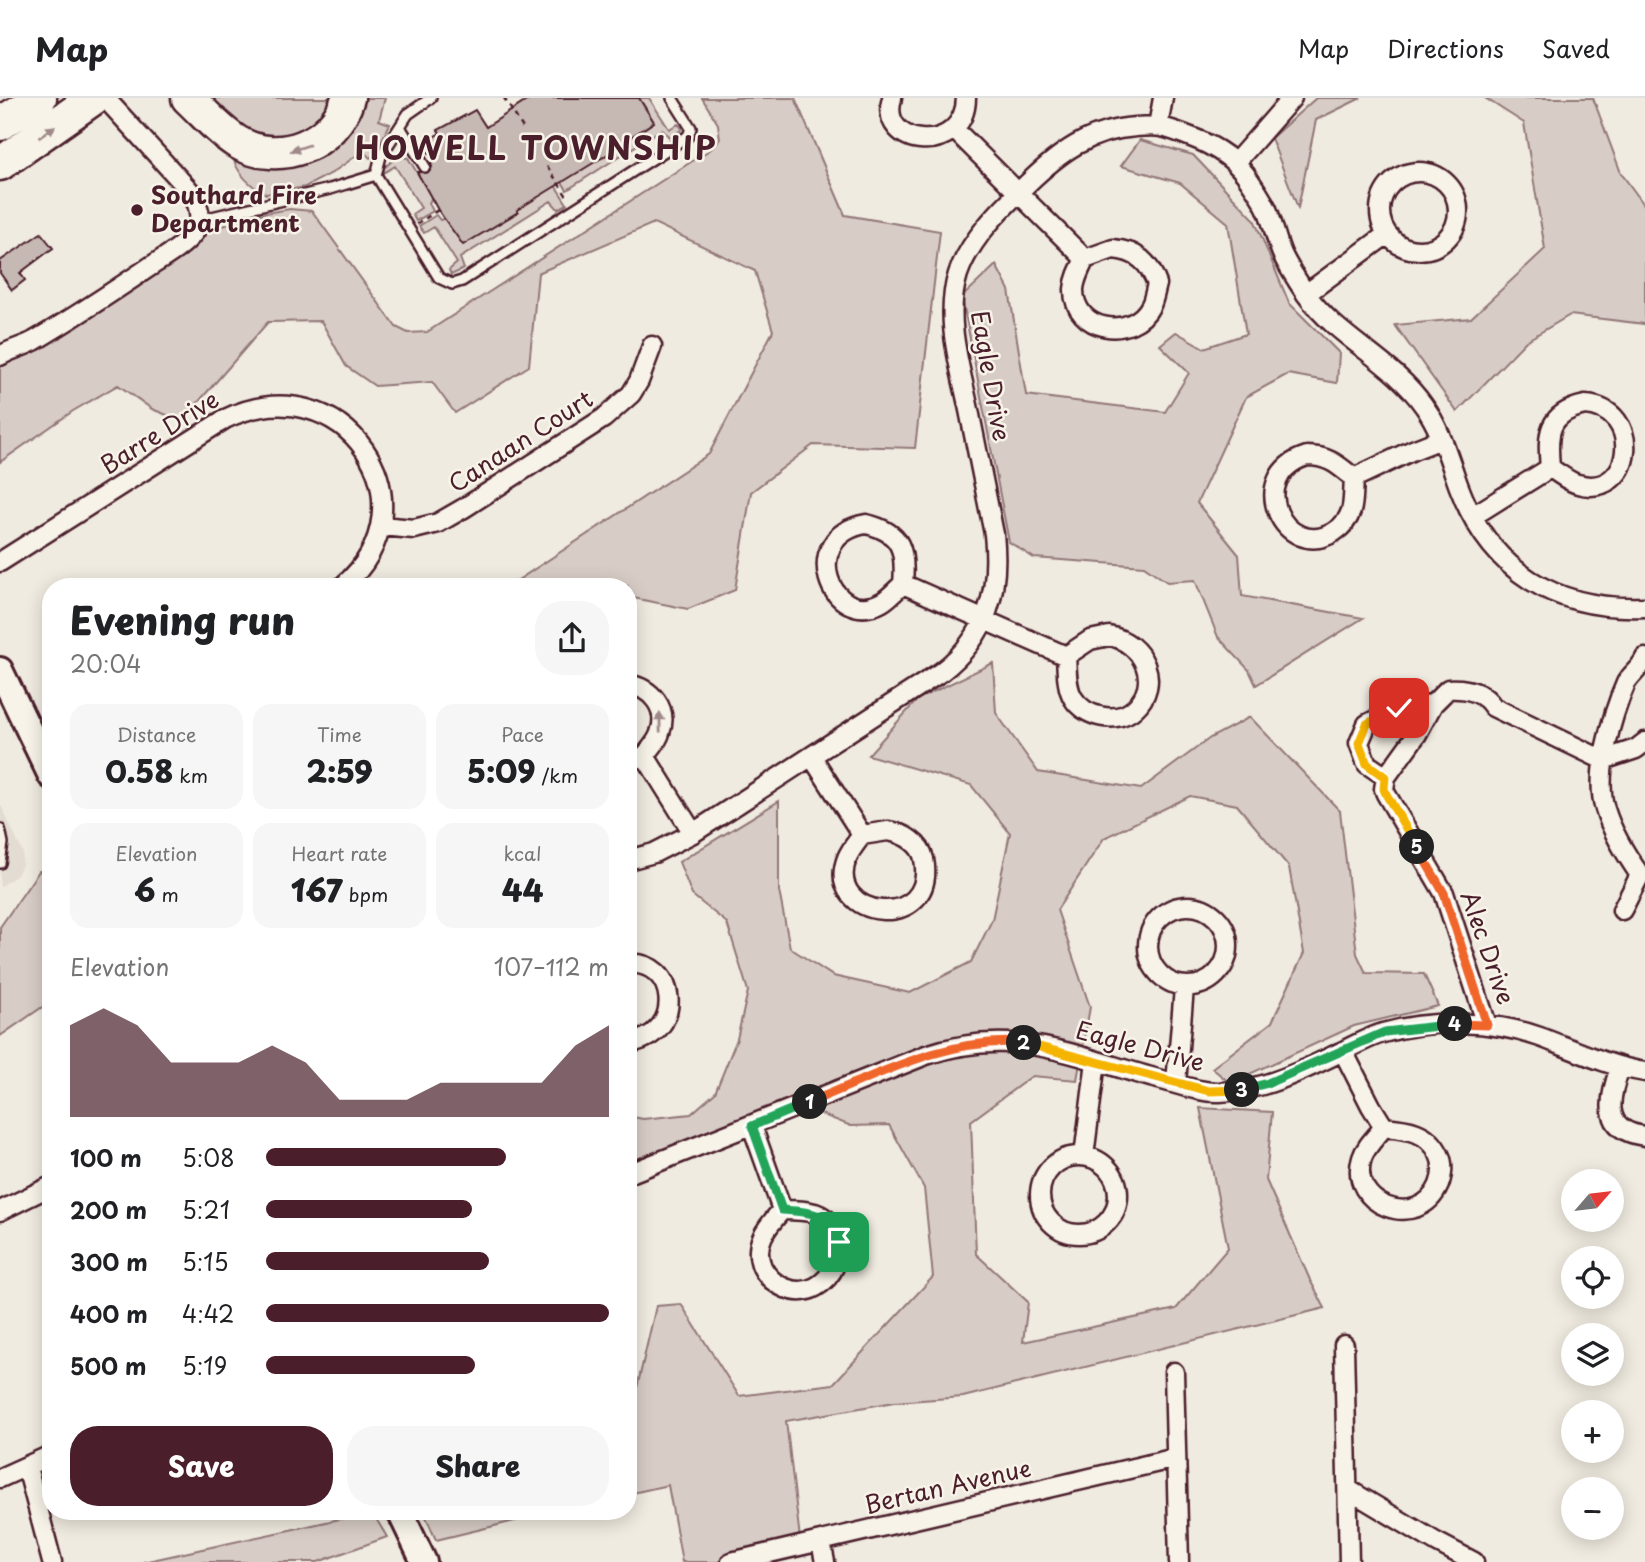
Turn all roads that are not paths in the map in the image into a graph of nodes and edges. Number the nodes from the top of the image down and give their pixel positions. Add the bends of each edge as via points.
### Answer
1 (94, 98) edge
2 (105, 98) edge
3 (188, 98) edge
4 (348, 98) edge
5 (431, 98) edge
6 (672, 98) edge
7 (892, 98) edge
8 (966, 98) edge
9 (1163, 98) edge
10 (1292, 98) edge
11 (1158, 126) junction
12 (400, 127) junction
13 (955, 130) junction
14 (1236, 162) junction
15 (0, 164) edge
16 (425, 167) dead end
17 (376, 175) junction
18 (1018, 192) junction
19 (199, 220) junction
20 (1386, 235) junction
21 (1085, 259) junction
22 (1306, 294) junction
23 (652, 346) dead end
24 (0, 356) edge
25 (1441, 439) junction
26 (1550, 468) junction
27 (1354, 478) junction
28 (1473, 516) junction
29 (381, 526) junction
30 (0, 562) edge
31 (349, 578) edge
32 (903, 584) junction
33 (1645, 607) edge
34 (985, 620) junction
35 (1066, 656) junction
36 (1644, 663) edge
37 (0, 670) edge
38 (637, 687) edge
39 (1433, 704) junction
40 (1645, 742) edge
41 (42, 757) edge
42 (637, 757) edge
43 (812, 757) junction
44 (637, 759) edge
45 (1603, 760) junction
46 (1385, 777) junction
47 (0, 829) edge
48 (693, 833) junction
49 (862, 835) junction
50 (637, 858) edge
51 (0, 863) edge
52 (1643, 876) edge
53 (1622, 910) dead end
54 (637, 965) edge
55 (1184, 988) junction
56 (1487, 1025) junction
57 (637, 1043) edge
58 (1343, 1051) junction
59 (1096, 1061) junction
60 (1620, 1068) junction
61 (1645, 1072) edge
62 (1176, 1083) junction
63 (752, 1126) junction
64 (1384, 1127) junction
65 (1645, 1136) edge
66 (1084, 1156) junction
67 (637, 1171) edge
68 (42, 1190) edge
69 (782, 1210) junction
70 (0, 1211) edge
71 (1344, 1345) dead end
72 (1174, 1372) dead end
73 (1176, 1458) junction
74 (42, 1460) edge
75 (27, 1467) junction
76 (0, 1478) edge
77 (1349, 1490) junction
78 (404, 1520) edge
79 (821, 1542) junction
80 (52, 1562) edge
81 (424, 1562) edge
82 (731, 1562) edge
83 (825, 1562) edge
84 (1179, 1562) edge
85 (1349, 1562) edge
86 (1474, 1562) edge

15 -> 1 highway
2 - 19 street via 190,191 197,201
4 -> 3 highway via 338,121 321,137 294,151 278,153 237,142
5 - 12 lane via 408,114
6 - 17 lane via 691,128 688,136 455,284 442,281
7 - 13 street via 890,118 903,133 926,140
8 - 13 street via 963,118
9 - 11 street
10 - 14 street
11 - 14 street, Eagle Drive via 1214,147
11 - 18 street, Eagle Drive via 1111,130 1075,144
12 - 16 lane
12 - 17 lane via 379,160
13 - 18 street
14 - 22 street, Eagle Drive via 1266,207 1283,256
17 - 19 lane
18 - 21 street
18 - 34 street, Eagle Drive via 982,232 954,288 954,337 994,534 997,570
19 - 24 street via 193,234 168,255 33,341
20 - 20 street via 1411,250 1434,249 1445,243 1458,223 1452,189 1429,173 1398,176 1381,198
20 - 22 street
21 - 21 street via 1074,292 1077,304 1094,324 1121,328 1134,323 1151,306 1157,284 1144,260 1113,249
22 - 25 street, Eagle Drive via 1332,325 1403,381 1426,407
23 - 29 street, Canaan Court via 631,394 604,418 438,523 414,529
25 - 27 street
25 - 28 street, Eagle Drive
26 - 26 street via 1576,484 1607,481 1624,463 1623,430 1602,409 1570,408 1549,433
26 - 28 street
27 - 27 street via 1320,456 1295,460 1275,485 1273,497 1279,516 1287,528 1303,536 1329,535 1348,519
28 - 33 street, Eagle Drive via 1497,552 1521,575 1548,591 1601,607
29 - 30 street, Barre Drive via 381,491 368,455 355,436 316,411 274,404 225,419
29 - 31 street, Barre Drive via 367,558
32 - 32 street via 903,551 880,527 866,524 845,532 826,556 828,581 852,604 874,605
32 - 34 street
34 - 35 street
34 - 43 street, Eagle Drive via 959,659
35 - 35 street via 1097,637 1121,638 1132,644 1147,670 1143,697 1125,714 1093,715 1072,698
36 - 45 street via 1627,681
37 - 41 street
42 -> 38 street via 660,735 662,718 647,690
39 - 45 street, Alec Drive via 1448,689 1474,692 1487,697 1493,707
39 - 46 street
39 - 46 street, Alec Drive via 1399,708 1367,724 1359,743 1367,764
40 - 45 street
43 - 48 street, Eagle Drive
43 - 49 street
44 - 48 street
45 - 52 street via 1605,809 1625,852
46 - 56 street, Alec Drive via 1386,794 1444,893
47 - 51 lane
48 - 50 street, Eagle Drive
49 - 49 street via 848,857 848,889 866,907 878,911 906,905 919,892 924,876 921,851 895,832
52 - 53 street
54 - 57 street via 656,973 670,1000 666,1018 651,1037
55 - 55 street via 1213,977 1223,966 1229,946 1224,927 1193,906 1161,917 1146,943 1153,967
55 - 62 street
56 - 58 street, Eagle Drive via 1433,1025 1385,1032
56 - 60 street, Eagle Drive via 1537,1036
58 - 62 street, Eagle Drive via 1241,1090 1209,1091
58 - 64 street
59 - 62 street, Eagle Drive
59 - 63 street, Eagle Drive via 1023,1042 959,1046 926,1055
59 - 66 street
60 - 61 street, Eagle Drive
60 - 65 street via 1611,1092 1611,1109 1625,1130
63 - 67 street, Eagle Drive
63 - 69 street
64 - 64 street via 1362,1157 1362,1181 1366,1190 1390,1209 1414,1209 1435,1192 1442,1161 1430,1140 1418,1132
66 - 66 street via 1052,1166 1038,1195 1042,1212 1052,1225 1085,1236 1107,1223 1119,1198 1115,1178 1106,1166
68 - 70 street
69 - 69 street via 763,1233 763,1269 775,1284 806,1291 831,1274 839,1242 836,1231 819,1215
71 - 77 street
72 - 73 street
73 - 79 street, Bertan Avenue
73 - 84 street
74 - 75 street
75 - 76 street
75 - 80 street
77 - 85 street
77 - 86 street
78 - 81 street
79 - 82 street, Bertan Avenue
79 - 83 street

